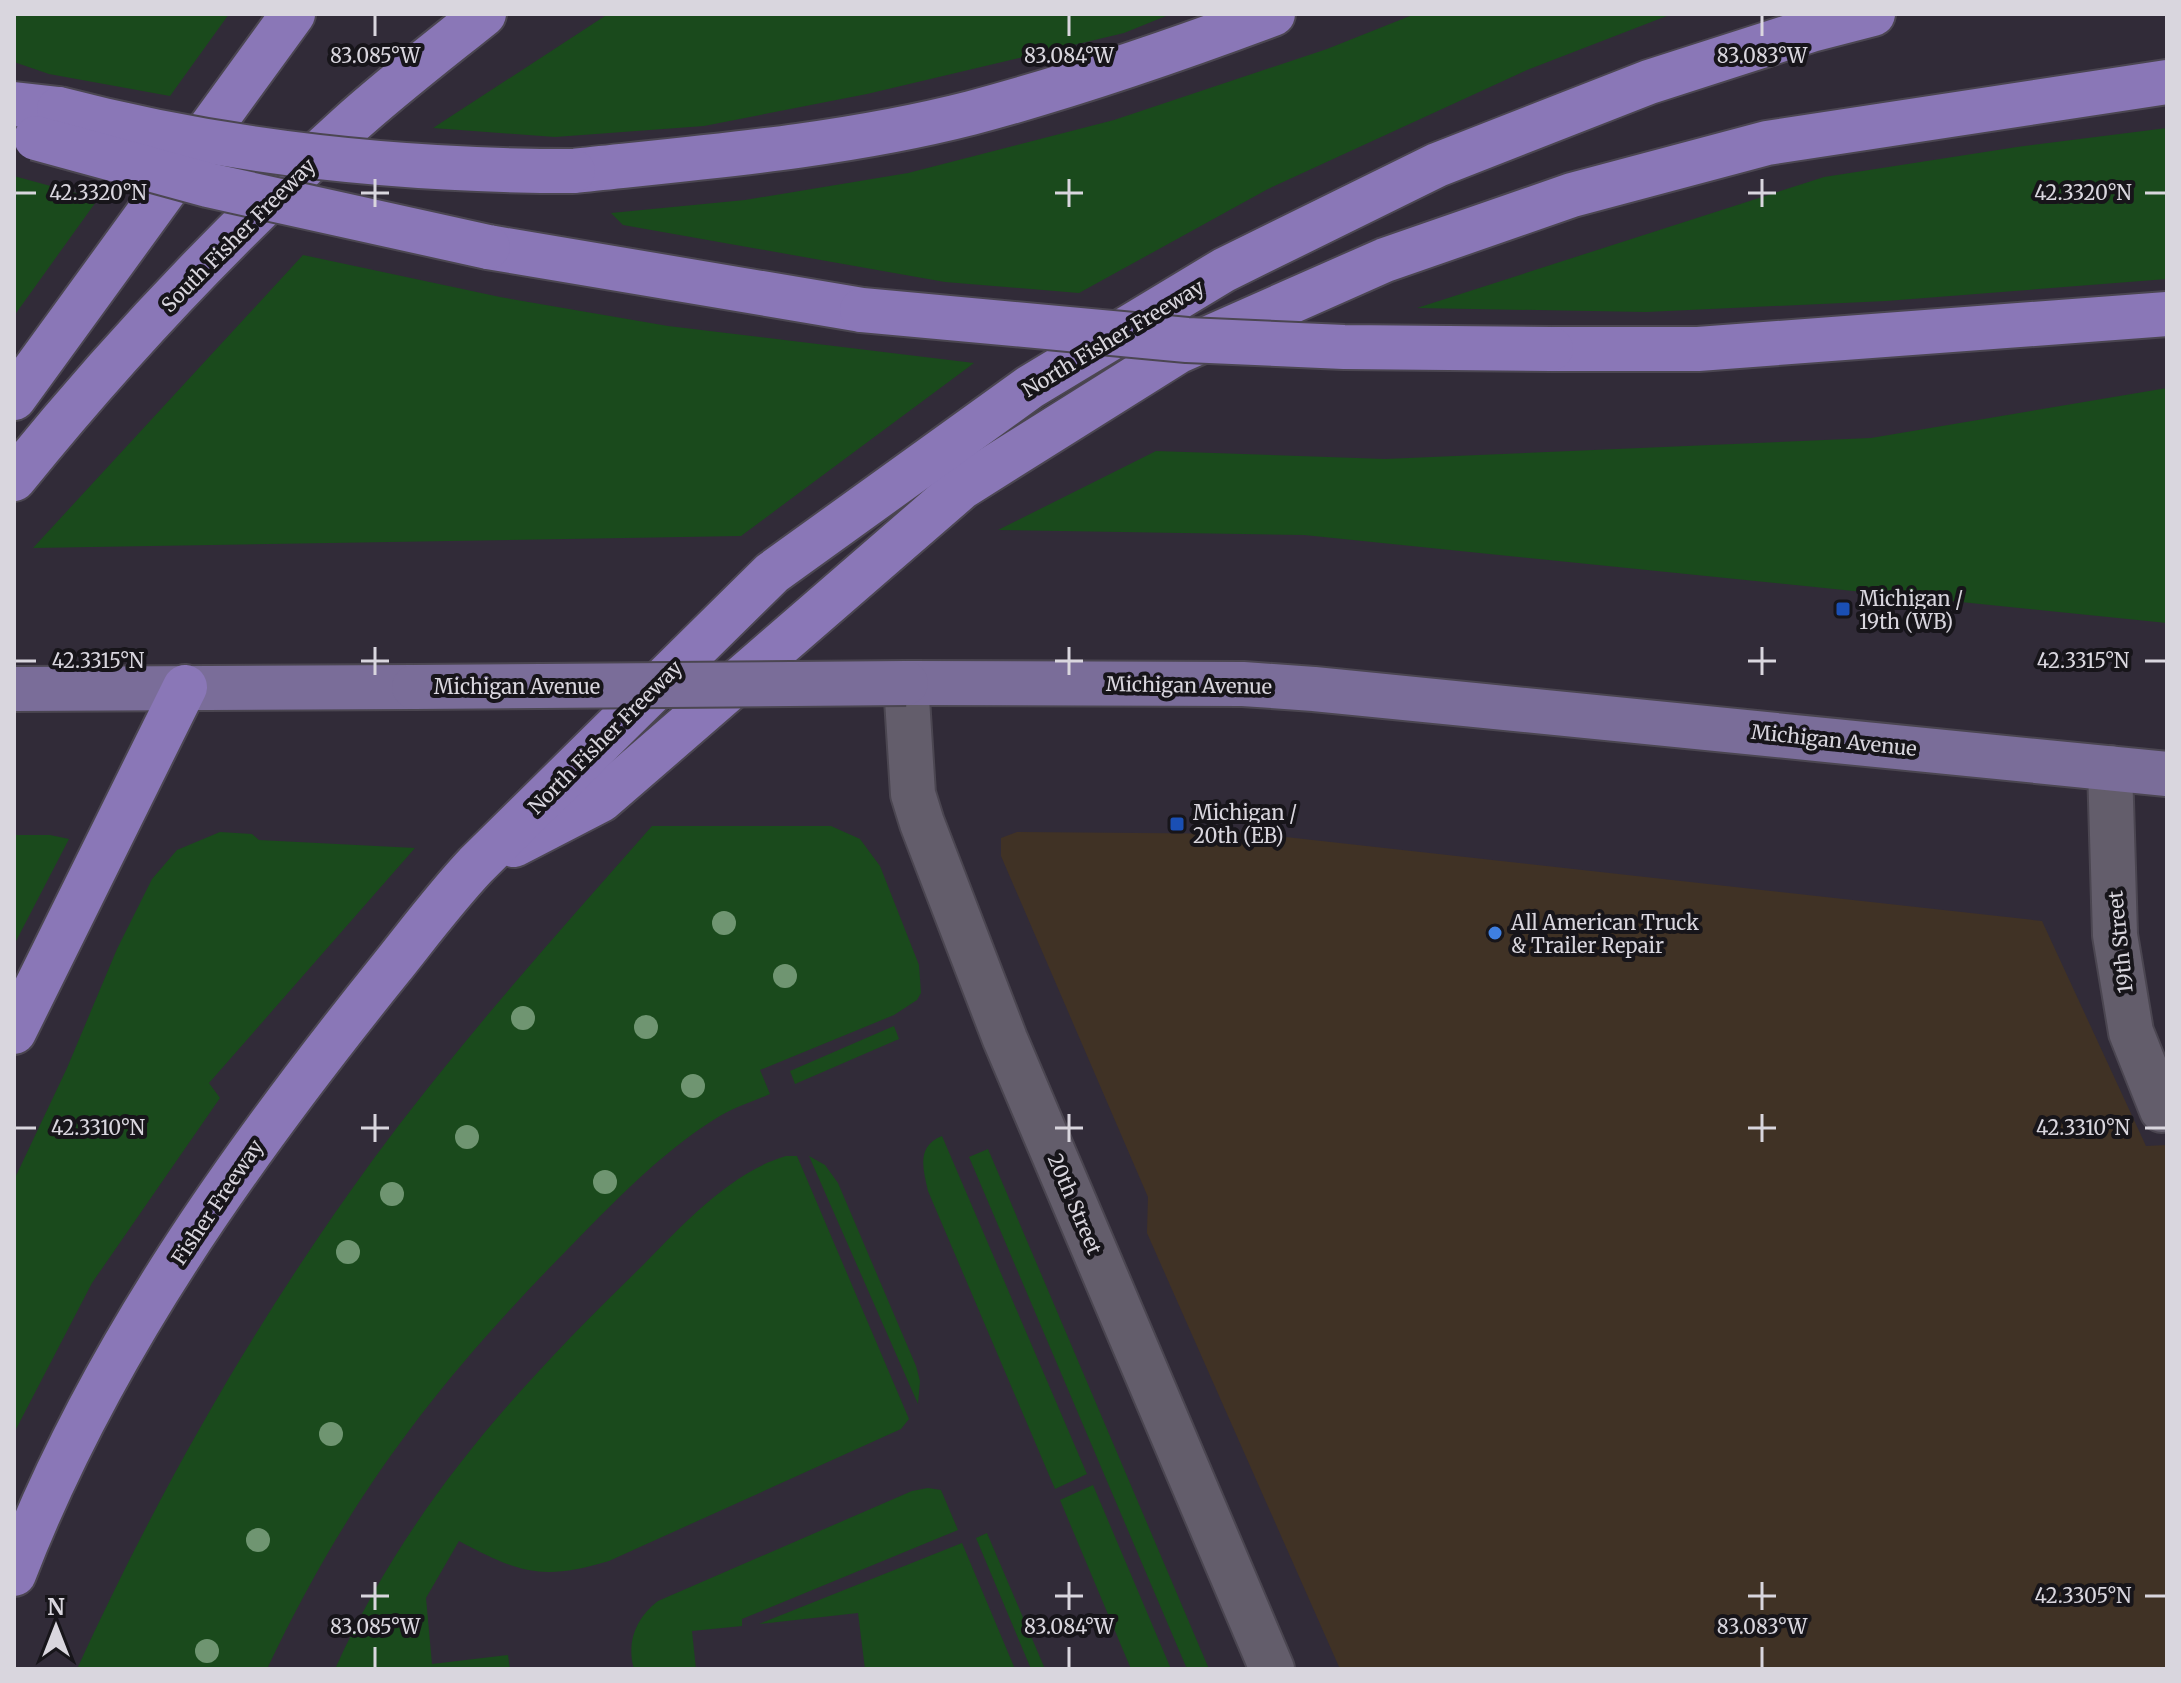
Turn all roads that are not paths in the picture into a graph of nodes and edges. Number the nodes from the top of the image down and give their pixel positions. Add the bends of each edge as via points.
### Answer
1 (293, 14) edge
2 (484, 14) edge
3 (1273, 14) edge
4 (1873, 14) edge
5 (2167, 82) edge
6 (31, 119) edge
7 (2167, 314) edge
8 (14, 398) edge
9 (14, 479) edge
10 (906, 683) junction
11 (185, 687) junction
12 (14, 689) edge
13 (2110, 768) junction
14 (2167, 774) edge
15 (476, 865) junction
16 (14, 1032) edge
17 (2162, 1110) dead end
18 (14, 1574) edge
19 (1272, 1669) edge

1 - 8 highway
2 - 9 highway, South Fisher Freeway via 348,126 231,238 78,400
3 - 6 highway, bridge via 970,113 774,150 573,171 476,170 287,154 109,122
4 - 15 highway, North Fisher Freeway via 1649,82 1437,165 1224,270 1030,387 772,573
5 - 15 highway via 1767,143 1572,195 1385,260 1177,352 962,487 601,800
6 - 7 highway, bridge via 208,185 488,247 862,310 1187,340 1698,349
10 - 11 main road, Michigan Avenue, bridge
10 - 13 main road, Michigan Avenue via 1314,689
10 - 19 street, 20th Street via 913,794 922,823 1005,1039
11 - 12 main road, Michigan Avenue
11 - 16 highway
13 - 14 main road, Michigan Avenue
13 - 17 street, 19th Street via 2115,935 2131,1032
15 - 18 highway, Fisher Freeway via 338,1031 147,1304 45,1495

